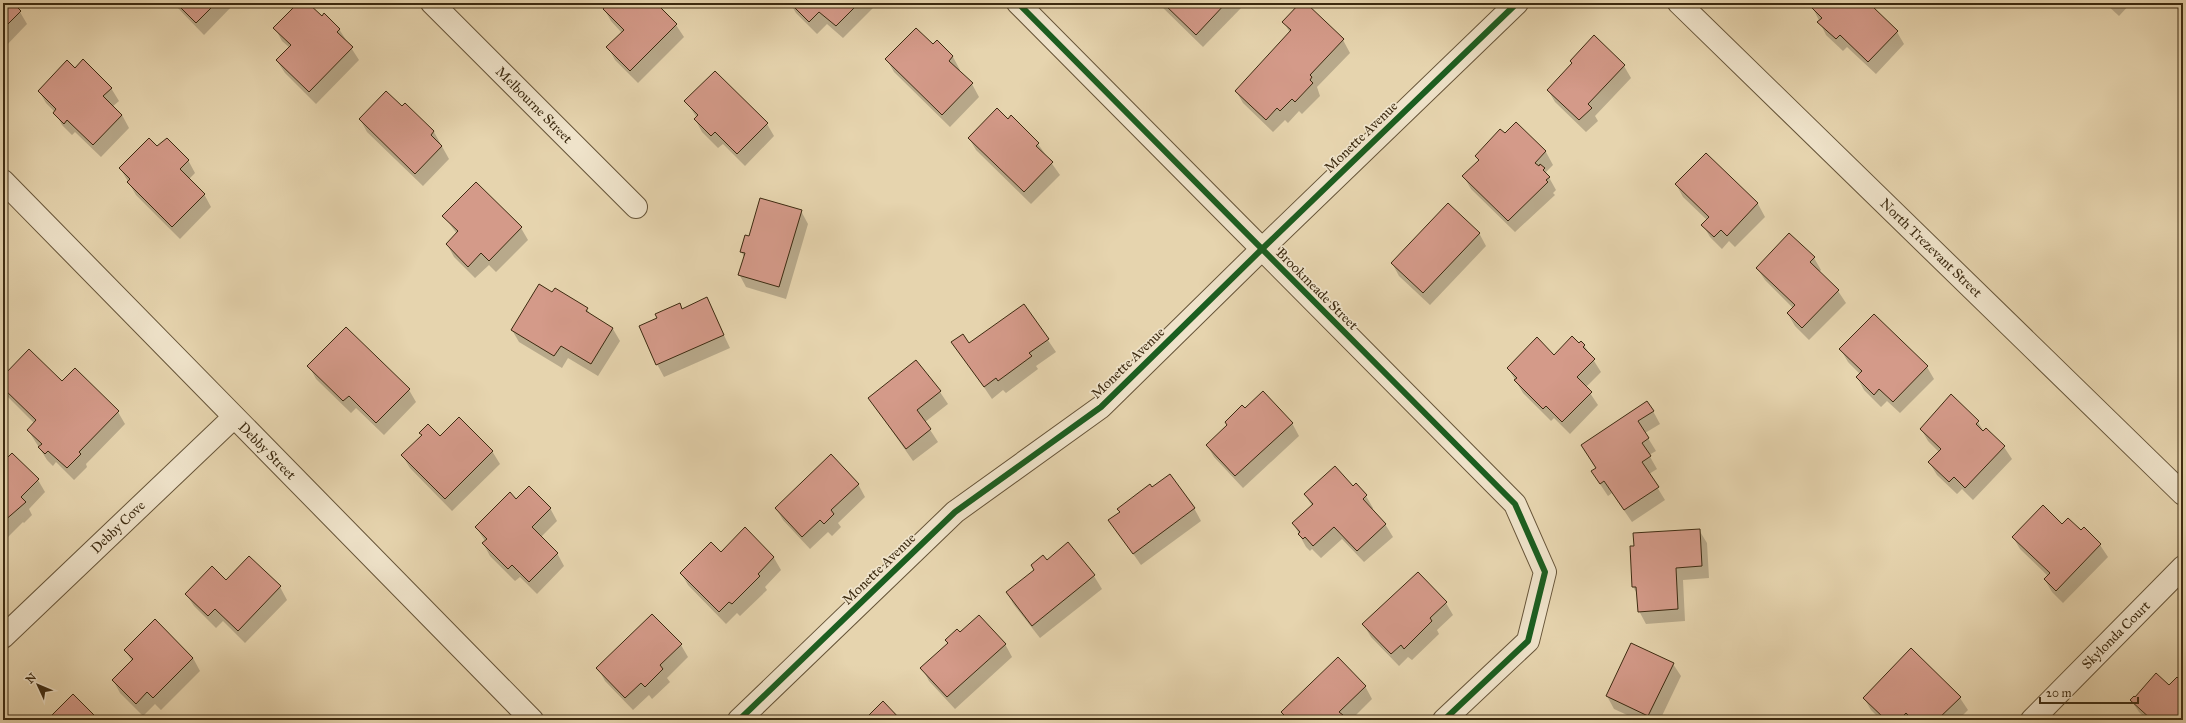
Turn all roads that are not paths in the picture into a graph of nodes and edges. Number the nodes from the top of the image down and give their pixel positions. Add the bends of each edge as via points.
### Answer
1 (432, 3) edge
2 (1018, 3) edge
3 (1517, 3) edge
4 (1679, 3) edge
5 (3, 181) edge
6 (636, 207) dead end
7 (1261, 250) junction
8 (234, 417) junction
9 (2183, 494) edge
10 (2183, 567) edge
11 (3, 637) edge
12 (532, 720) edge
13 (739, 720) edge
14 (1444, 720) edge
15 (2032, 720) edge

1 - 6 street, Melbourne Street
2 - 7 street, Brookmeade Street
3 - 7 street, Monette Avenue
4 - 9 street, North Trezevant Street
5 - 8 street, Debby Street
7 - 13 street, Monette Avenue via 1101,407 955,512
7 - 14 street, Brookmeade Street via 1515,504 1545,572 1528,641
8 - 11 street, Debby Cove
8 - 12 street, Debby Street
10 - 15 street, Skylonda Court

